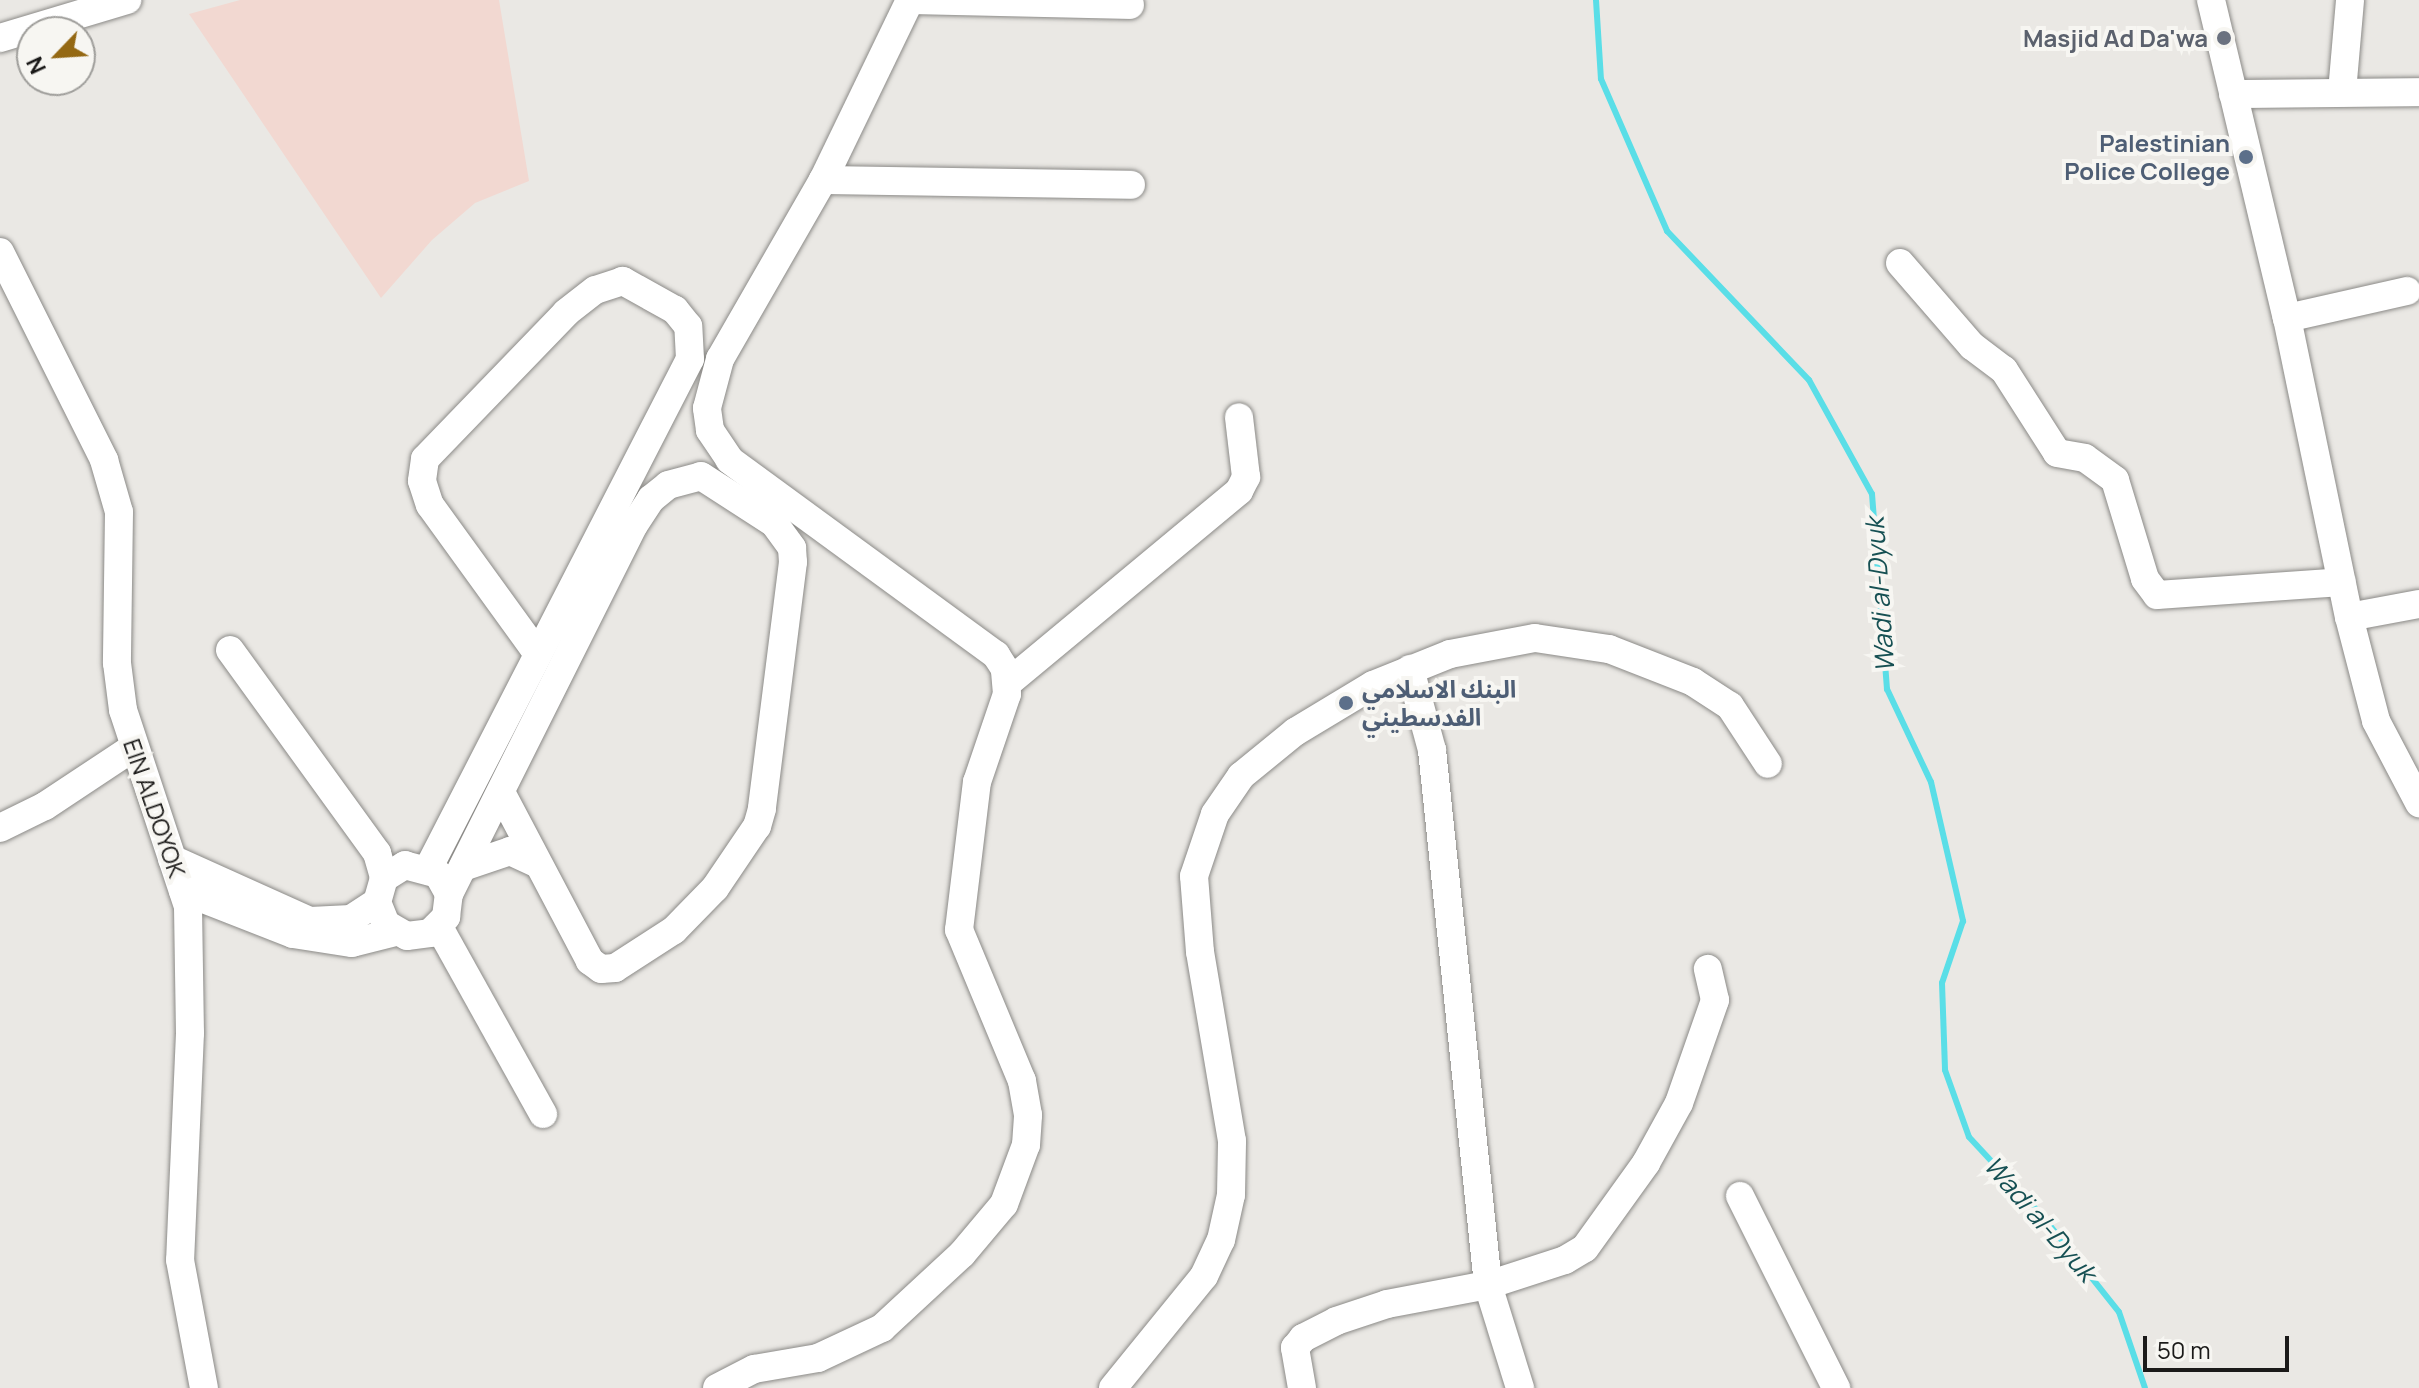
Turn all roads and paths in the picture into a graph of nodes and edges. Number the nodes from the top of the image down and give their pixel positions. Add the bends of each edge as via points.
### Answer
1 (127, 0) edge
2 (912, 0) edge
3 (2211, 0) edge
4 (2350, 0) edge
5 (1130, 5) dead end
6 (0, 38) edge
7 (2342, 92) junction
8 (2419, 92) edge
9 (2233, 94) junction
10 (823, 180) junction
11 (1131, 185) dead end
12 (0, 252) edge
13 (1900, 263) dead end
14 (2407, 291) dead end
15 (2287, 318) junction
16 (1239, 417) dead end
17 (2342, 582) junction
18 (2419, 604) edge
19 (2349, 617) junction
20 (230, 650) dead end
21 (537, 653) junction
22 (1410, 669) junction
23 (1009, 682) junction
24 (134, 747) junction
25 (1768, 764) dead end
26 (501, 792) junction
27 (2419, 803) edge
28 (0, 828) edge
29 (172, 859) junction
30 (538, 864) junction
31 (429, 867) junction
32 (463, 867) junction
33 (381, 890) junction
34 (183, 891) junction
35 (449, 894) junction
36 (439, 927) junction
37 (395, 932) junction
38 (1708, 969) dead end
39 (543, 1114) dead end
40 (1740, 1196) dead end
41 (1488, 1285) junction
42 (204, 1388) edge
43 (717, 1388) edge
44 (1113, 1388) edge
45 (1302, 1388) edge
46 (1520, 1388) edge
47 (1836, 1388) edge

1 - 6 street
2 - 5 street
2 - 10 street
3 - 9 street
4 - 7 street
7 - 8 street
7 - 9 street
9 - 15 street
10 - 11 street
10 - 23 street via 720,359 710,389 710,430 730,460 996,655
12 - 24 street, EIN ALDOYOK via 114,489 120,543 117,663
13 - 17 street via 1972,346 2004,370 2057,453 2085,458 2115,480 2145,579 2157,595
14 - 15 street
15 - 17 street
16 - 23 street via 1246,477 1239,491
17 - 19 street
18 - 19 street
19 - 27 street via 2376,721
20 - 33 street via 377,853
21 - 21 street via 690,359 688,326 675,310 623,281 595,290 566,313 425,459 422,481 430,505
21 - 31 street
22 - 25 street via 1516,639 1559,638 1598,646 1666,668 1730,706
22 - 41 street via 1432,750
22 - 44 street via 1331,708 1273,749 1227,793 1203,840 1194,894 1232,1141 1231,1195 1221,1240 1204,1276
23 - 43 street via 977,782 959,930 1022,1081 1028,1115 1014,1187 962,1254 882,1328 851,1346 754,1369
24 - 28 street via 45,806
24 - 29 street, EIN ALDOYOK
26 - 30 street
26 - 30 street via 651,499 668,485 701,476 774,523 792,548 793,562 762,809 747,842 715,888 674,930 615,968 601,969 590,961
26 - 32 street
29 - 33 street via 310,921 351,919
29 - 34 street, EIN ALDOYOK
30 - 32 street via 510,851
31 - 33 street via 405,865
31 - 35 street
32 - 35 street
33 - 37 street via 386,924
34 - 37 street via 293,934 352,943
34 - 42 street, EIN ALDOYOK via 190,929 190,1033 180,1260
35 - 36 street
36 - 37 street via 418,937
36 - 39 street
38 - 41 street via 1715,1000 1696,1062 1646,1163 1601,1231 1565,1260
40 - 47 street
41 - 45 street via 1387,1304 1303,1338 1295,1348
41 - 46 street

